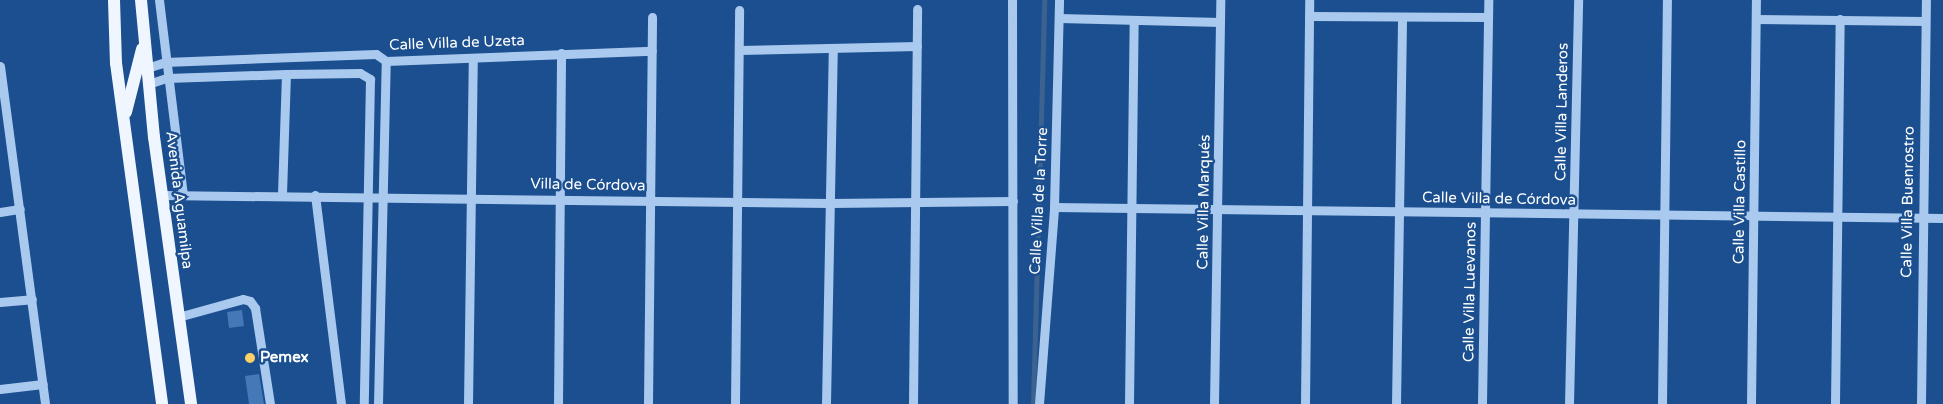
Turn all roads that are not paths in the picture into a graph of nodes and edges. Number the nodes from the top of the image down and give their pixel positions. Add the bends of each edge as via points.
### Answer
1 (114, 0) edge
2 (141, 0) edge
3 (159, 0) edge
4 (1012, 0) edge
5 (1059, 0) edge
6 (1220, 0) edge
7 (1309, 0) edge
8 (1488, 0) edge
9 (1578, 0) edge
10 (1667, 0) edge
11 (1756, 0) edge
12 (1926, 0) edge
13 (917, 9) dead end
14 (739, 10) dead end
15 (1309, 16) junction
16 (652, 17) dead end
17 (1402, 17) junction
18 (1487, 17) junction
19 (1060, 18) junction
20 (1756, 19) junction
21 (1840, 20) junction
22 (1925, 21) junction
23 (1134, 22) junction
24 (1220, 22) junction
25 (144, 42) junction
26 (916, 46) junction
27 (833, 48) junction
28 (739, 50) junction
29 (652, 51) junction
30 (561, 53) junction
31 (473, 58) junction
32 (386, 61) junction
33 (165, 62) junction
34 (0, 66) edge
35 (147, 68) junction
36 (286, 74) junction
37 (167, 78) junction
38 (148, 84) junction
39 (4, 123) edge
40 (124, 130) junction
41 (184, 194) junction
42 (282, 194) junction
43 (162, 195) junction
44 (314, 195) junction
45 (369, 195) junction
46 (384, 195) junction
47 (472, 197) junction
48 (562, 198) junction
49 (651, 201) junction
50 (1013, 201) junction
51 (738, 202) junction
52 (830, 203) junction
53 (916, 203) junction
54 (1054, 206) junction
55 (1131, 208) junction
56 (20, 209) junction
57 (1217, 209) junction
58 (1307, 210) junction
59 (0, 212) edge
60 (1399, 212) junction
61 (1485, 212) junction
62 (1573, 214) junction
63 (1664, 215) junction
64 (1753, 216) junction
65 (1839, 217) junction
66 (1921, 218) junction
67 (1943, 218) edge
68 (32, 299) junction
69 (0, 302) edge
70 (178, 317) junction
71 (43, 384) junction
72 (0, 389) edge
73 (45, 404) edge
74 (162, 404) edge
75 (191, 404) edge
76 (270, 404) edge
77 (341, 404) edge
78 (364, 404) edge
79 (378, 404) edge
80 (468, 404) edge
81 (558, 404) edge
82 (648, 404) edge
83 (735, 404) edge
84 (826, 404) edge
85 (913, 404) edge
86 (1013, 404) edge
87 (1039, 404) edge
88 (1128, 404) edge
89 (1214, 404) edge
90 (1305, 404) edge
91 (1396, 404) edge
92 (1482, 404) edge
93 (1569, 404) edge
94 (1662, 404) edge
95 (1751, 404) edge
96 (1835, 404) edge
97 (1921, 404) edge

1 - 40 main road
2 - 25 main road, Avenida Aguamilpa
3 - 33 street
4 - 50 street, Calle Villa de la Torre
5 - 19 street, Calle Villa de la Torre
6 - 24 street, Calle Villa Marqués
7 - 15 street
8 - 18 street, Calle Villa Luevanos
9 - 62 street, Calle Villa Landeros
10 - 63 street
11 - 20 street, Calle Villa Castillo
12 - 22 street, Calle Villa Buenrostro
13 - 26 street
14 - 28 street
15 - 17 street
15 - 58 street
16 - 29 street
17 - 18 street
17 - 60 street
18 - 61 street, Calle Villa Luevanos
19 - 23 street
19 - 54 street, Calle Villa de la Torre
20 - 21 street
20 - 64 street, Calle Villa Castillo
21 - 22 street
21 - 65 street
22 - 66 street, Calle Villa Buenrostro
23 - 24 street
23 - 55 street
24 - 57 street, Calle Villa Marqués
25 - 35 main road, Avenida Aguamilpa
25 - 40 main road
26 - 27 street
26 - 53 street
27 - 28 street
27 - 52 street
28 - 51 street
29 - 30 street, Calle Villa de Uzeta
29 - 49 street
30 - 31 street, Calle Villa de Uzeta
30 - 48 street
31 - 32 street, Calle Villa de Uzeta
31 - 47 street
32 - 33 street, Calle Villa de Uzeta via 376,54
32 - 46 street
33 - 35 street, Calle Villa de Uzeta
33 - 37 street
34 - 39 street
35 - 38 main road, Avenida Aguamilpa
36 - 37 street
36 - 42 street
36 - 45 street via 366,75 370,79
37 - 38 street
37 - 41 street
38 - 43 main road, Avenida Aguamilpa
39 - 56 street
40 - 74 main road
41 - 42 street, Villa de Córdova
41 - 43 street, Villa de Córdova
42 - 44 street, Villa de Córdova
43 - 70 main road, Avenida Aguamilpa
44 - 45 street, Villa de Córdova
44 - 77 street
45 - 46 street, Villa de Córdova
45 - 78 street
46 - 47 street, Villa de Córdova
46 - 79 street
47 - 48 street, Villa de Córdova
47 - 80 street
48 - 49 street, Villa de Córdova
48 - 81 street
49 - 51 street, Villa de Córdova
49 - 82 street
50 - 53 street, Villa de Córdova
50 - 86 street, Calle Villa de la Torre
51 - 52 street, Villa de Córdova
51 - 83 street
52 - 53 street, Villa de Córdova
52 - 84 street
53 - 85 street
54 - 55 street, Calle Villa de Córdova
54 - 87 street, Calle Villa de la Torre
55 - 57 street, Calle Villa de Córdova
55 - 88 street
56 - 59 street
56 - 68 street
57 - 58 street, Calle Villa de Córdova
57 - 89 street, Calle Villa Marqués
58 - 60 street, Calle Villa de Córdova
58 - 90 street
60 - 61 street, Calle Villa de Córdova
60 - 91 street
61 - 62 street, Calle Villa de Córdova
61 - 92 street, Calle Villa Luevanos
62 - 63 street, Calle Villa de Córdova
62 - 93 street, Calle Villa Landeros
63 - 64 street, Calle Villa de Córdova
63 - 94 street
64 - 65 street, Calle Villa de Córdova
64 - 95 street, Calle Villa Castillo
65 - 66 street, Calle Villa de Córdova
65 - 96 street
66 - 67 street, Calle Villa de Córdova
66 - 97 street, Calle Villa Buenrostro
68 - 69 street
68 - 71 street
70 - 75 main road, Avenida Aguamilpa
70 - 76 street via 243,299 250,301 255,308
71 - 72 street
71 - 73 street

